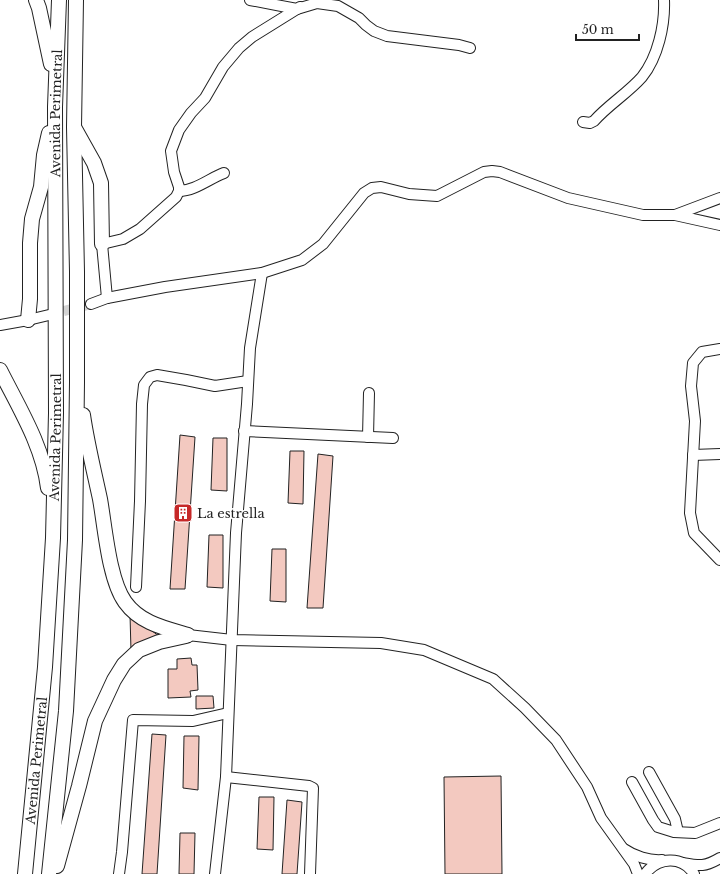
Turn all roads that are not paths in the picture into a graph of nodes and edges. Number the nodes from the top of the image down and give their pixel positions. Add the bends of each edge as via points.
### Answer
1 (36, 0) edge
2 (59, 0) edge
3 (76, 0) edge
4 (250, 0) edge
5 (303, 0) edge
6 (310, 0) edge
7 (664, 0) edge
8 (297, 9) junction
9 (470, 48) dead end
10 (56, 85) junction
11 (55, 108) junction
12 (583, 122) dead end
13 (74, 127) junction
14 (94, 163) junction
15 (75, 170) junction
16 (224, 173) dead end
17 (179, 191) junction
18 (720, 198) edge
19 (675, 215) junction
20 (720, 225) edge
21 (102, 244) junction
22 (262, 273) junction
23 (106, 298) junction
24 (91, 304) tunnel mouth
25 (50, 315) tunnel mouth
26 (28, 320) junction
27 (1, 325) edge
28 (720, 349) edge
29 (0, 370) edge
30 (248, 381) junction
31 (78, 382) junction
32 (369, 392) dead end
33 (244, 430) junction
34 (368, 437) junction
35 (393, 438) dead end
36 (720, 454) edge
37 (693, 455) junction
38 (53, 538) junction
39 (720, 560) edge
40 (136, 587) dead end
41 (188, 635) junction
42 (232, 640) junction
43 (228, 713) junction
44 (649, 772) dead end
45 (226, 777) junction
46 (632, 782) dead end
47 (720, 824) edge
48 (678, 832) junction
49 (621, 846) junction
50 (667, 860) junction
51 (716, 861) edge
52 (683, 863) junction
53 (25, 874) edge
54 (49, 874) edge
55 (55, 874) edge
56 (119, 874) edge
57 (215, 874) edge
58 (310, 874) edge
59 (638, 874) edge
60 (645, 874) edge
61 (694, 874) edge
62 (703, 874) edge

1 - 10 highway
2 - 10 highway, Avenida Perimetral
3 - 13 highway, Avenida Perimetral
4 - 8 street
5 - 8 street
6 - 8 street
7 - 12 street via 657,47 649,67 642,77 594,121
8 - 9 street via 317,3 338,6 359,18 374,31 387,36
8 - 17 street via 239,48 223,66 205,98 179,130 171,151
10 - 11 highway, Avenida Perimetral
11 - 26 highway via 44,155 41,187 32,219
11 - 38 highway, Avenida Perimetral via 56,413
13 - 14 highway
13 - 15 highway, Avenida Perimetral
14 - 15 highway via 86,160
14 - 21 highway via 101,183
15 - 31 highway, Avenida Perimetral
16 - 17 street via 194,188
17 - 21 street via 176,197 140,230 123,239
18 - 19 street
19 - 20 street
19 - 22 street via 643,214 568,198 500,172 484,172 437,196 409,194 381,187 372,188 364,193 323,244 302,260
21 - 23 street
22 - 23 street
22 - 30 street via 250,348
23 - 24 street
25 - 26 street
26 - 27 street
28 - 37 street via 702,352 692,363 691,386 695,420
29 - 38 highway via 36,443 46,472
30 - 33 street
30 - 40 street via 216,386 157,375 150,377 144,384
31 - 41 highway via 114,578 125,602 142,619 155,626
31 - 54 highway, Avenida Perimetral via 71,634 66,711
32 - 34 street
33 - 34 street
33 - 42 street via 236,533
34 - 35 street
36 - 37 street
37 - 39 street via 690,513 694,533
38 - 53 highway, Avenida Perimetral via 44,675
41 - 42 street
41 - 55 highway via 139,650 124,664 114,680 95,721
42 - 43 street
42 - 49 street via 381,643 424,650 493,679 556,740 587,787 601,818
43 - 45 street
43 - 56 street via 194,721 133,720
44 - 48 street via 675,818
45 - 57 street
45 - 58 street via 313,788
46 - 48 street via 658,827
47 - 48 street via 695,833
49 - 50 street via 628,852 645,858
49 - 59 street
50 - 52 street
50 - 60 street via 658,862
51 - 52 street via 701,866
51 - 62 street
52 - 61 street

